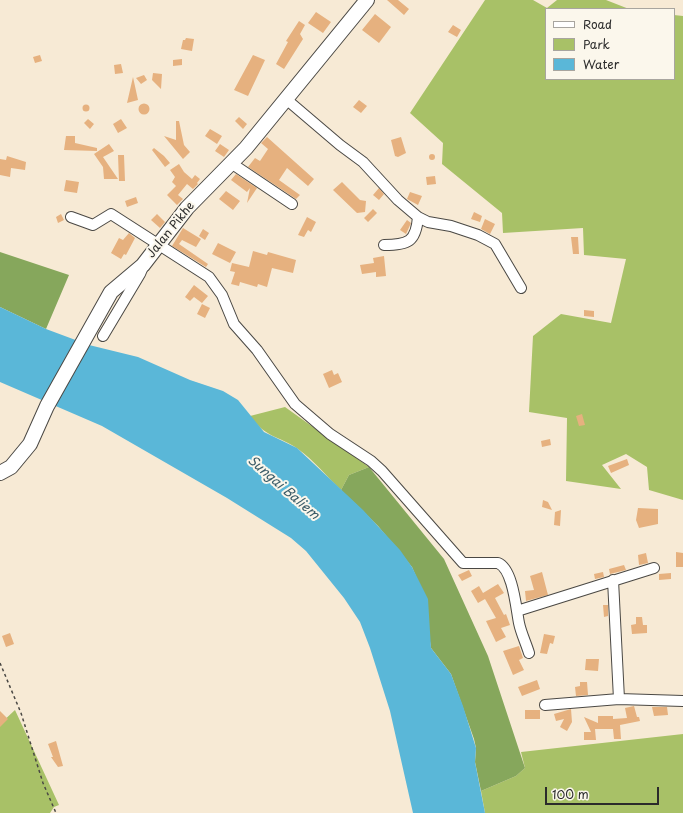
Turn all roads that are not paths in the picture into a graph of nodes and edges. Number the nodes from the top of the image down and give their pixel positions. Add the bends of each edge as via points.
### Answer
1 (367, 0) edge
2 (286, 99) junction
3 (232, 163) junction
4 (292, 204) dead end
5 (71, 217) dead end
6 (418, 217) junction
7 (160, 245) junction
8 (384, 245) dead end
9 (143, 265) junction
10 (521, 288) dead end
11 (103, 336) dead end
12 (0, 473) edge
13 (654, 568) dead end
14 (613, 580) junction
15 (517, 611) junction
16 (529, 653) dead end
17 (619, 699) junction
18 (683, 701) edge
19 (545, 705) dead end

1 - 2 highway, Jalan Pikhe
2 - 3 highway, Jalan Pikhe
2 - 6 street via 363,162 398,200
3 - 4 street
3 - 7 highway, Jalan Pikhe via 187,208
5 - 7 street via 93,225 111,214
6 - 8 street via 417,232 409,242
6 - 10 street via 478,235 495,244
7 - 9 highway, Jalan Pikhe
7 - 15 street via 209,277 222,295 234,324 257,350 294,404 330,434 382,471 462,563 502,565 514,592
9 - 11 street
9 - 12 highway, Jalan Pikhe via 111,292 20,458 12,467
13 - 14 street
14 - 15 street
14 - 17 street
15 - 16 street
17 - 18 street
17 - 19 street

